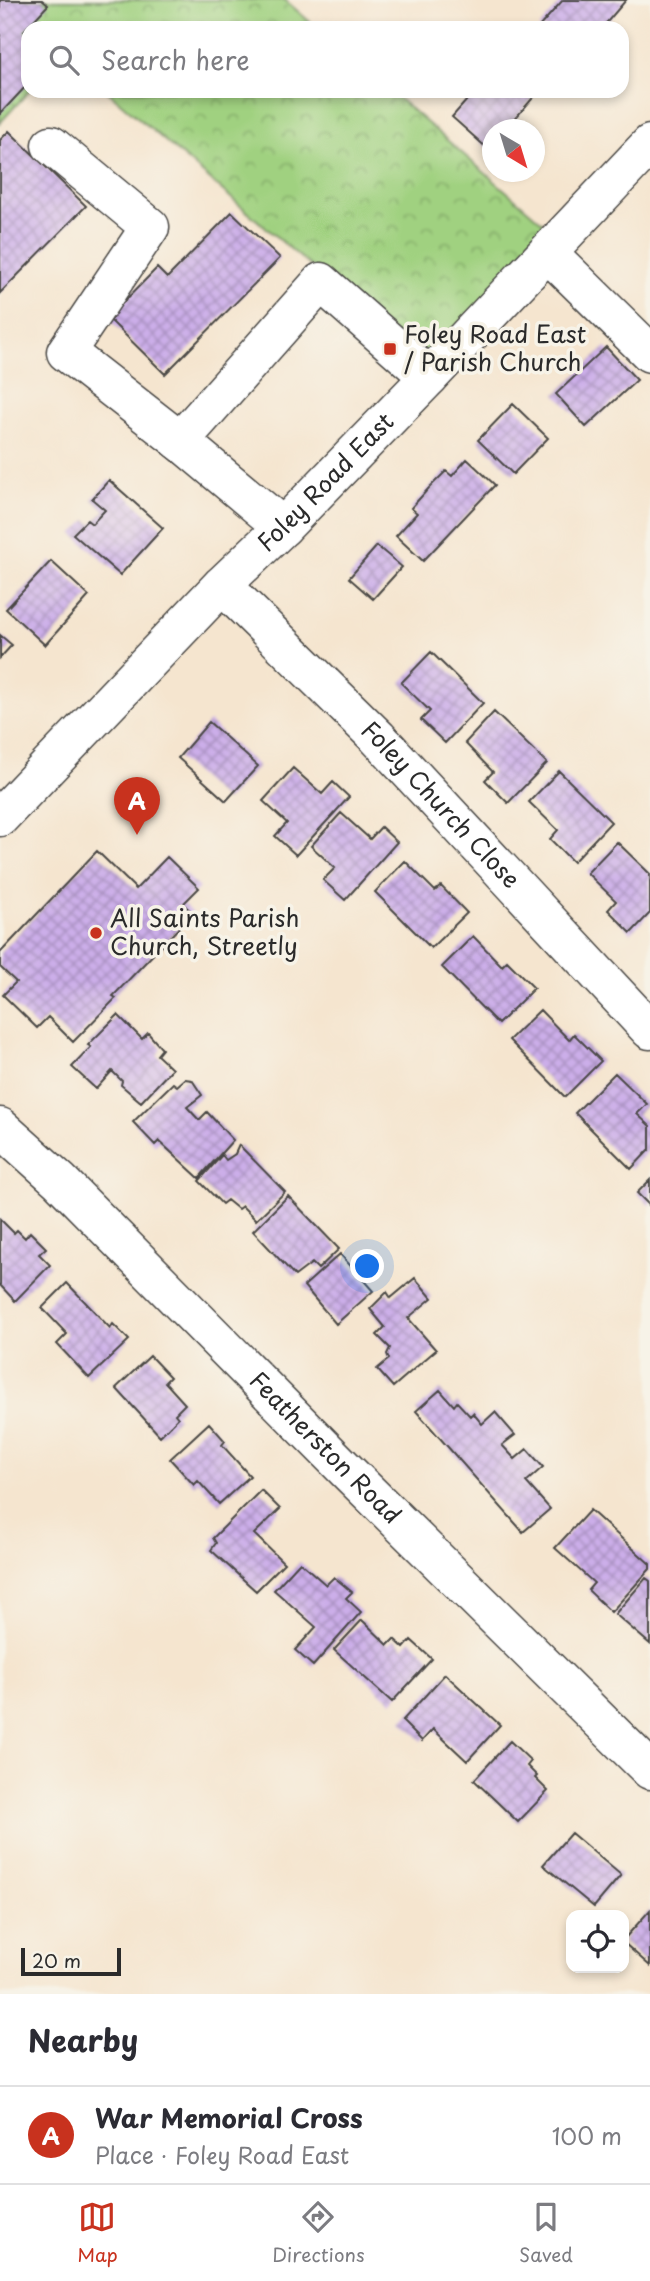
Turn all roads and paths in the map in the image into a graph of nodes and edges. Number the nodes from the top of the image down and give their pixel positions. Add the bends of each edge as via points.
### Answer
1 (650, 144) edge
2 (51, 145) dead end
3 (548, 253) junction
4 (650, 353) edge
5 (429, 377) junction
6 (180, 442) junction
7 (282, 527) junction
8 (222, 585) junction
9 (0, 817) edge
10 (650, 1030) edge
11 (0, 1126) edge
12 (650, 1770) edge

1 - 3 street, Foley Road East
2 - 6 street via 150,227 65,352
3 - 4 street
3 - 5 street, Foley Road East
5 - 6 street via 321,282
5 - 7 street, Foley Road East
6 - 7 street
7 - 8 street, Foley Road East
8 - 9 street, Foley Road East
8 - 10 street, Foley Church Close via 378,738
11 - 12 street, Featherston Road

